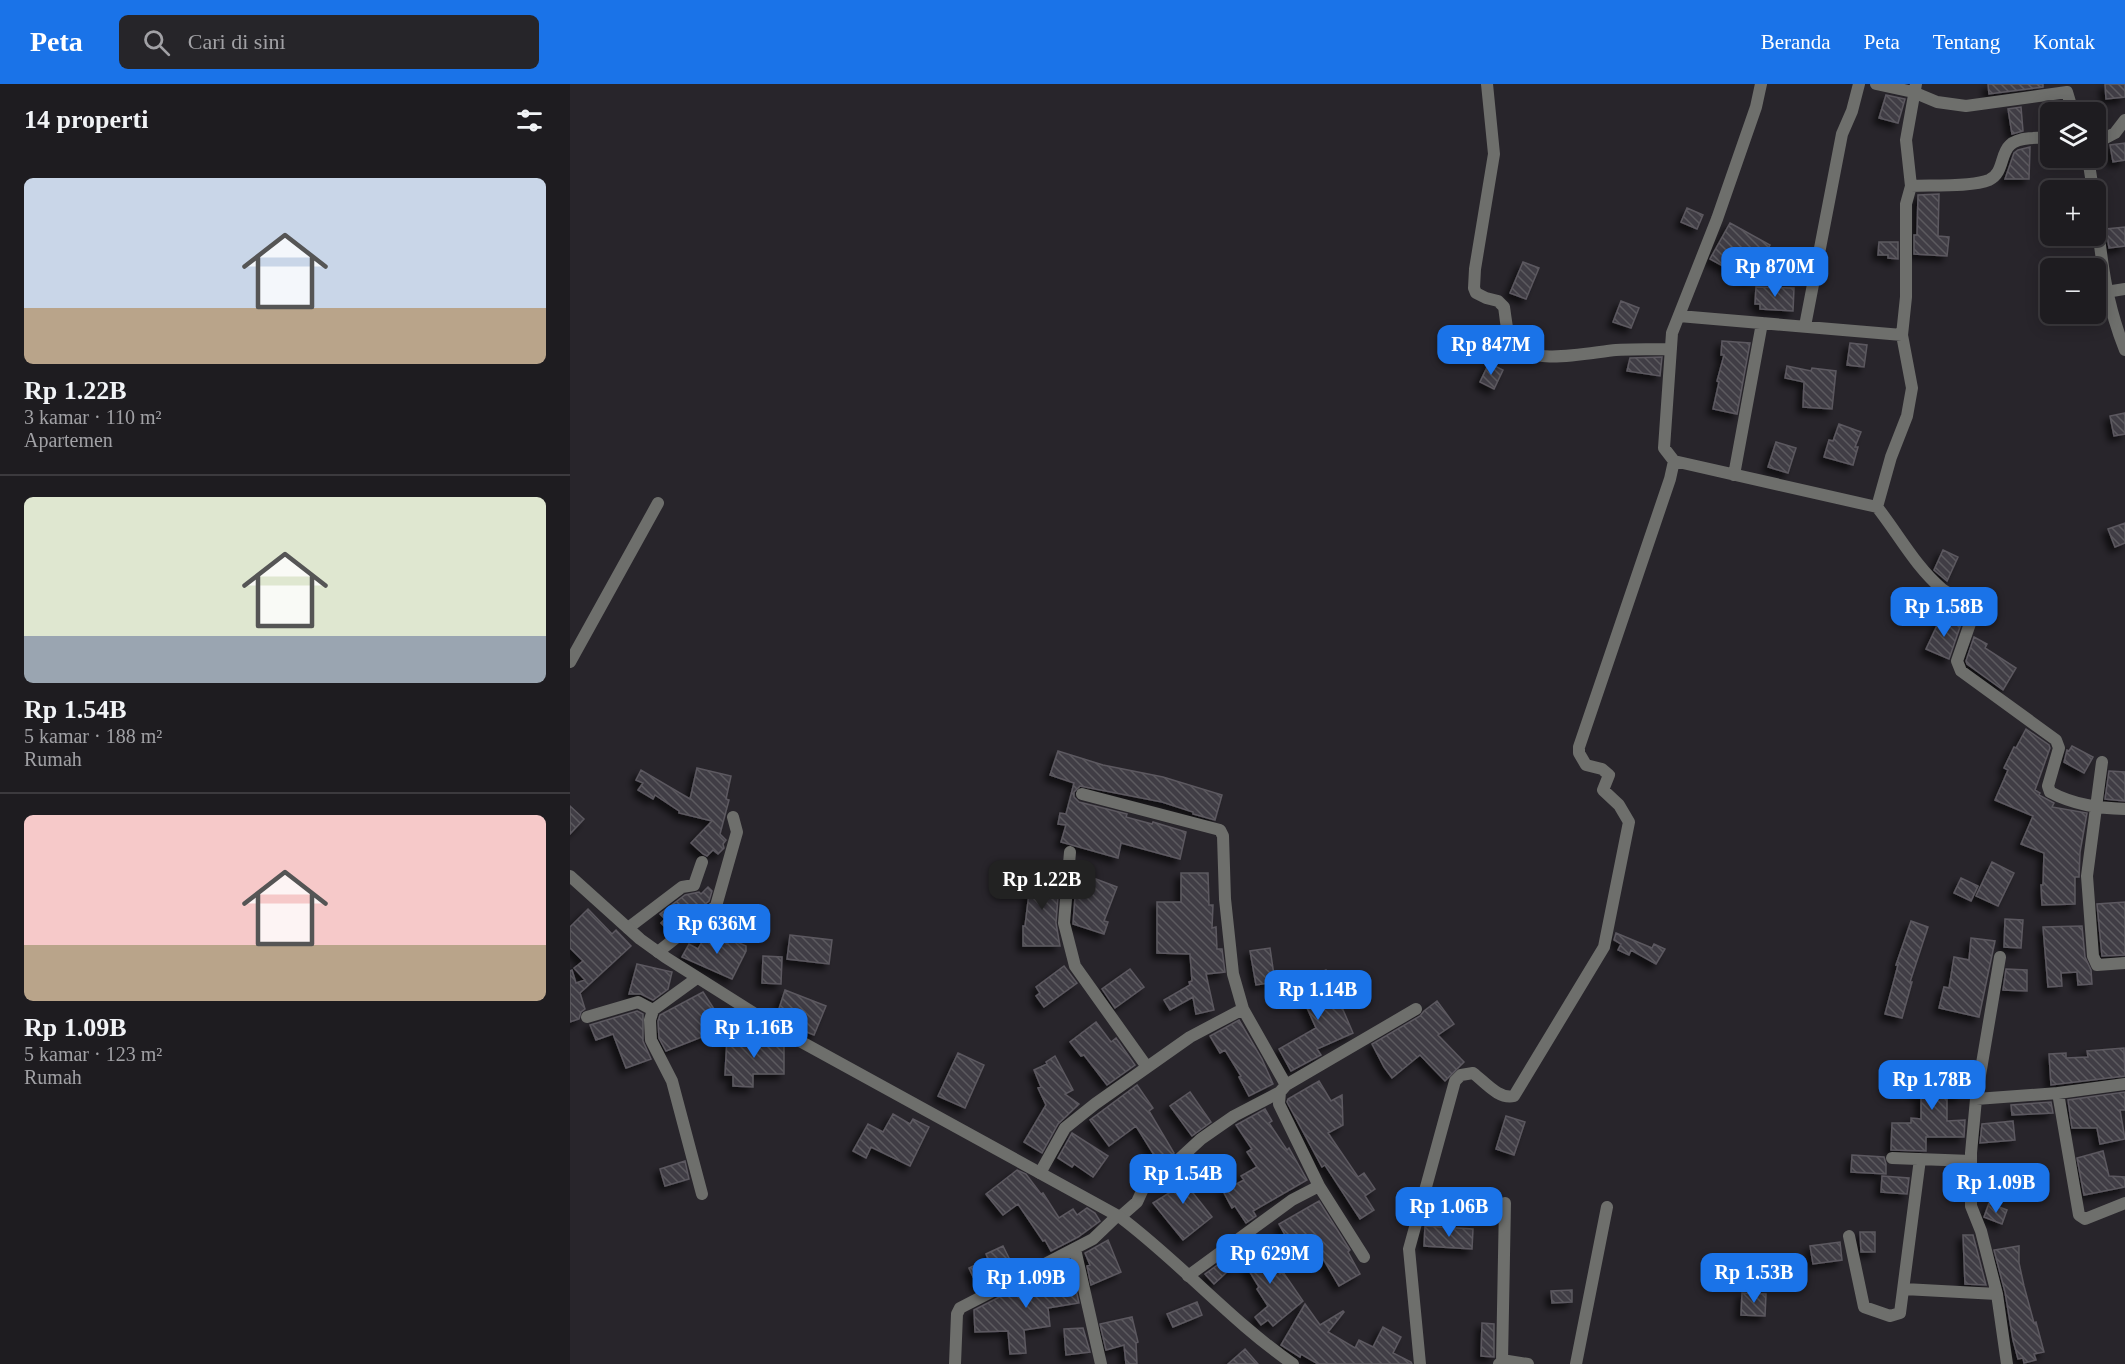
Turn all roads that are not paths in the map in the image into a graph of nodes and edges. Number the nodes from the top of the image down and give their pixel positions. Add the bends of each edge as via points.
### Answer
1 (1487, 84) edge
2 (1761, 84) edge
3 (1859, 84) edge
4 (1876, 84) edge
5 (1914, 88) edge
6 (2067, 88) edge
7 (2125, 120) edge
8 (2106, 138) edge
9 (2040, 139) edge
10 (1911, 186) junction
11 (2125, 290) edge
12 (2106, 292) joint
13 (1679, 316) junction
14 (1762, 323) junction
15 (1805, 326) junction
16 (1902, 335) junction
17 (1671, 349) junction
18 (2125, 350) edge
19 (1674, 461) junction
20 (1734, 474) junction
21 (658, 503) dead end
22 (1877, 507) junction
23 (570, 662) edge
24 (2102, 762) dead end
25 (1082, 794) dead end
26 (2096, 807) junction
27 (2125, 809) edge
28 (733, 817) dead end
29 (1070, 852) dead end
30 (702, 862) dead end
31 (570, 876) edge
32 (628, 928) junction
33 (658, 952) junction
34 (2000, 957) dead end
35 (2125, 963) edge
36 (697, 978) junction
37 (1243, 1009) junction
38 (1416, 1009) dead end
39 (653, 1010) junction
40 (588, 1017) dead end
41 (1148, 1067) junction
42 (2125, 1084) edge
43 (1283, 1089) junction
44 (2058, 1093) junction
45 (1976, 1099) junction
46 (1892, 1158) dead end
47 (1920, 1159) junction
48 (1971, 1161) junction
49 (1040, 1173) junction
50 (1319, 1186) junction
51 (702, 1194) dead end
52 (1504, 1203) dead end
53 (2125, 1203) edge
54 (1607, 1207) dead end
55 (1119, 1216) junction
56 (1849, 1236) dead end
57 (1075, 1249) junction
58 (1364, 1257) dead end
59 (1188, 1276) junction
60 (1904, 1289) junction
61 (1996, 1294) junction
62 (1500, 1363) edge
63 (955, 1364) edge
64 (1101, 1364) edge
65 (1293, 1364) edge
66 (1420, 1364) edge
67 (1528, 1364) edge
68 (1576, 1364) edge
69 (2007, 1364) edge

1 - 17 street via 1494,154 1476,292 1501,303 1511,340 1527,353 1555,357
2 - 13 street via 1717,219
3 - 15 street via 1842,135
4 - 5 street
5 - 6 street via 1937,102 1966,106
5 - 10 street via 1906,140
7 - 8 street
9 - 10 street via 2012,143 1998,171 1988,180
10 - 16 street via 1906,204
11 - 12 street
12 - 18 street
13 - 14 street
13 - 17 street
14 - 15 street
14 - 20 street
15 - 16 street
16 - 22 street via 1912,388 1910,402
17 - 19 street via 1664,448
19 - 20 street
19 - 66 street via 1579,747 1586,765 1602,769 1609,776 1603,790 1629,822 1604,947 1514,1096 1500,1095 1473,1073 1461,1075 1455,1081 1409,1249
20 - 22 street
21 - 23 street
22 - 26 street via 1914,561 1944,591 1972,603 1974,612 1957,666 2056,740 2059,748 2050,792
24 - 26 street
25 - 37 street via 1220,830 1233,974
26 - 27 street
26 - 35 street via 2087,876 2094,960 2103,966
28 - 33 street via 737,832 716,906
29 - 41 street via 1064,923 1075,966
30 - 32 street via 694,885 682,887
31 - 32 street
32 - 33 street
33 - 36 street
34 - 45 street
36 - 39 street
36 - 49 street via 787,1034
37 - 41 street via 1190,1037
37 - 43 street
38 - 43 street
39 - 40 street via 638,1002
39 - 51 street via 651,1040 672,1081
41 - 49 street via 1065,1128
42 - 44 street
43 - 50 street via 1279,1104
43 - 55 street via 1234,1116 1148,1178 1137,1202
44 - 45 street
44 - 53 street via 2079,1215 2085,1219
45 - 48 street
46 - 47 street
47 - 48 street
47 - 60 street
48 - 61 street via 1971,1206
49 - 55 street
50 - 58 street
50 - 59 street via 1292,1200
52 - 62 street
54 - 68 street
55 - 57 street
55 - 59 street
56 - 60 street via 1864,1306 1894,1316 1900,1313
57 - 63 street via 960,1308
57 - 64 street
59 - 65 street via 1254,1336
60 - 61 street
61 - 69 street
62 - 67 street

